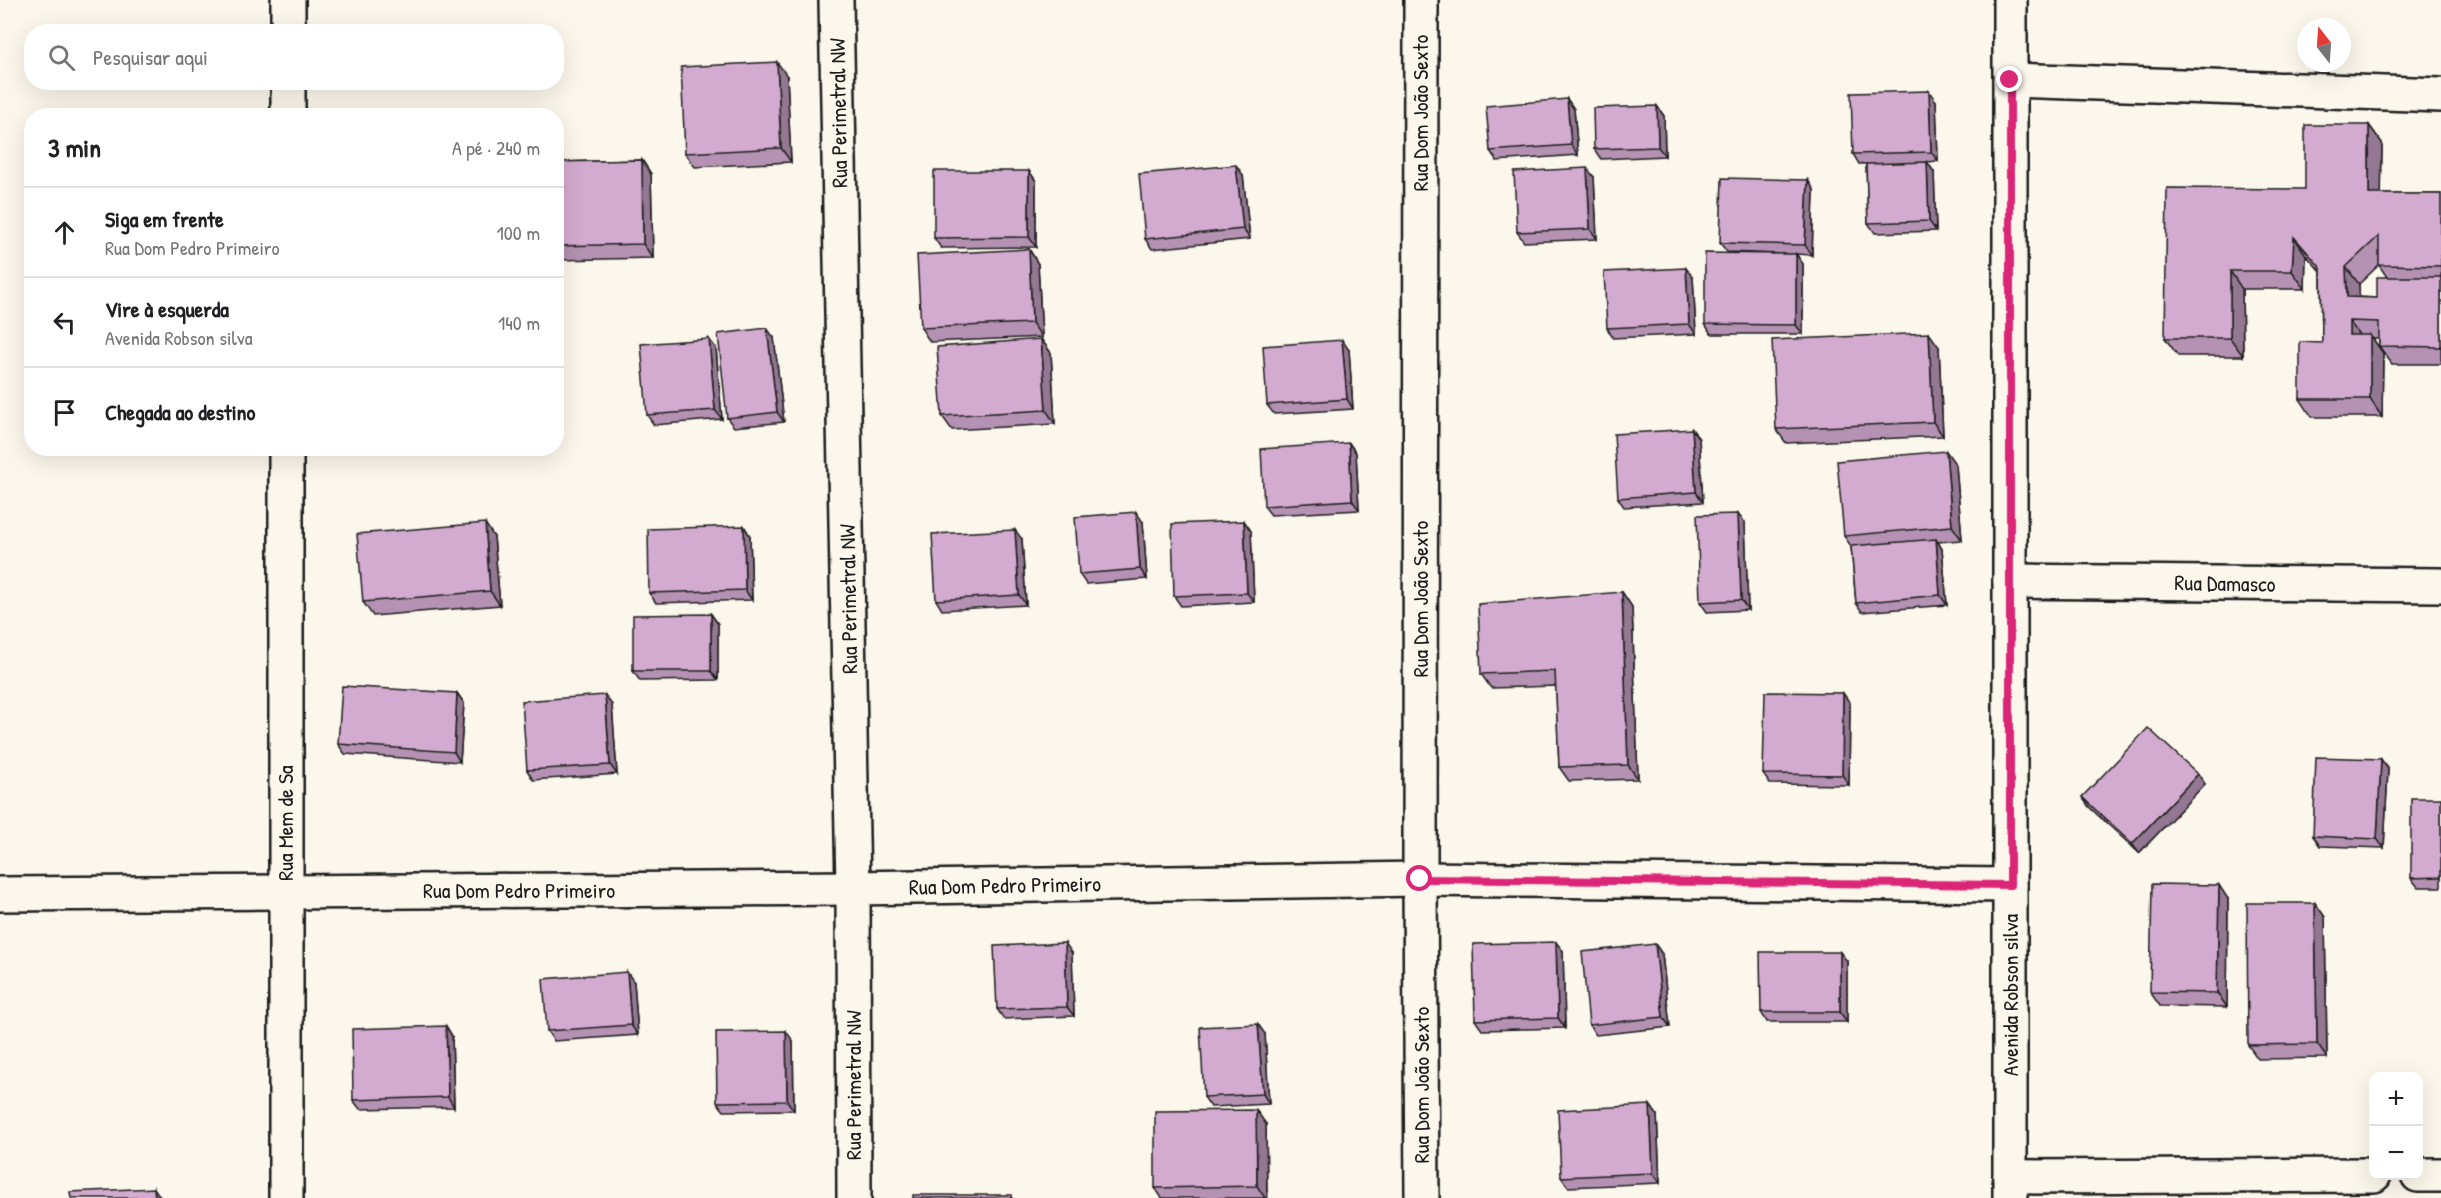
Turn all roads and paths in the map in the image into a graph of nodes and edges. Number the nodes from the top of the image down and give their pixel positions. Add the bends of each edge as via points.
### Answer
1 (288, 0) edge
2 (836, 0) edge
3 (1420, 0) edge
4 (2010, 0) edge
5 (288, 24) edge
6 (2010, 80) junction
7 (288, 90) edge
8 (2441, 95) edge
9 (288, 108) edge
10 (286, 456) edge
11 (2010, 581) junction
12 (2441, 585) edge
13 (1420, 879) junction
14 (2010, 885) junction
15 (853, 888) junction
16 (285, 892) junction
17 (0, 894) edge
18 (2369, 1175) edge
19 (2423, 1175) edge
20 (2441, 1175) edge
21 (2010, 1188) edge
22 (286, 1198) edge
23 (854, 1198) edge
24 (1422, 1198) edge

1 - 5 street
2 - 15 street, Rua Perimetral NW
3 - 13 street, Rua Dom João Sexto
4 - 6 street, Avenida Robson silva
6 - 8 street
6 - 11 street, Avenida Robson silva
7 - 9 street
10 - 16 street, Rua Mem de Sa
11 - 12 street, Rua Damasco
11 - 14 street, Avenida Robson silva
13 - 14 street, Rua Dom Pedro Primeiro
13 - 15 street, Rua Dom Pedro Primeiro
13 - 24 street, Rua Dom João Sexto
14 - 21 street, Avenida Robson silva
15 - 16 street, Rua Dom Pedro Primeiro
15 - 23 street, Rua Perimetral NW
16 - 17 street, Rua Dom Pedro Primeiro
16 - 22 street, Rua Mem de Sa
18 - 21 street
19 - 20 street

